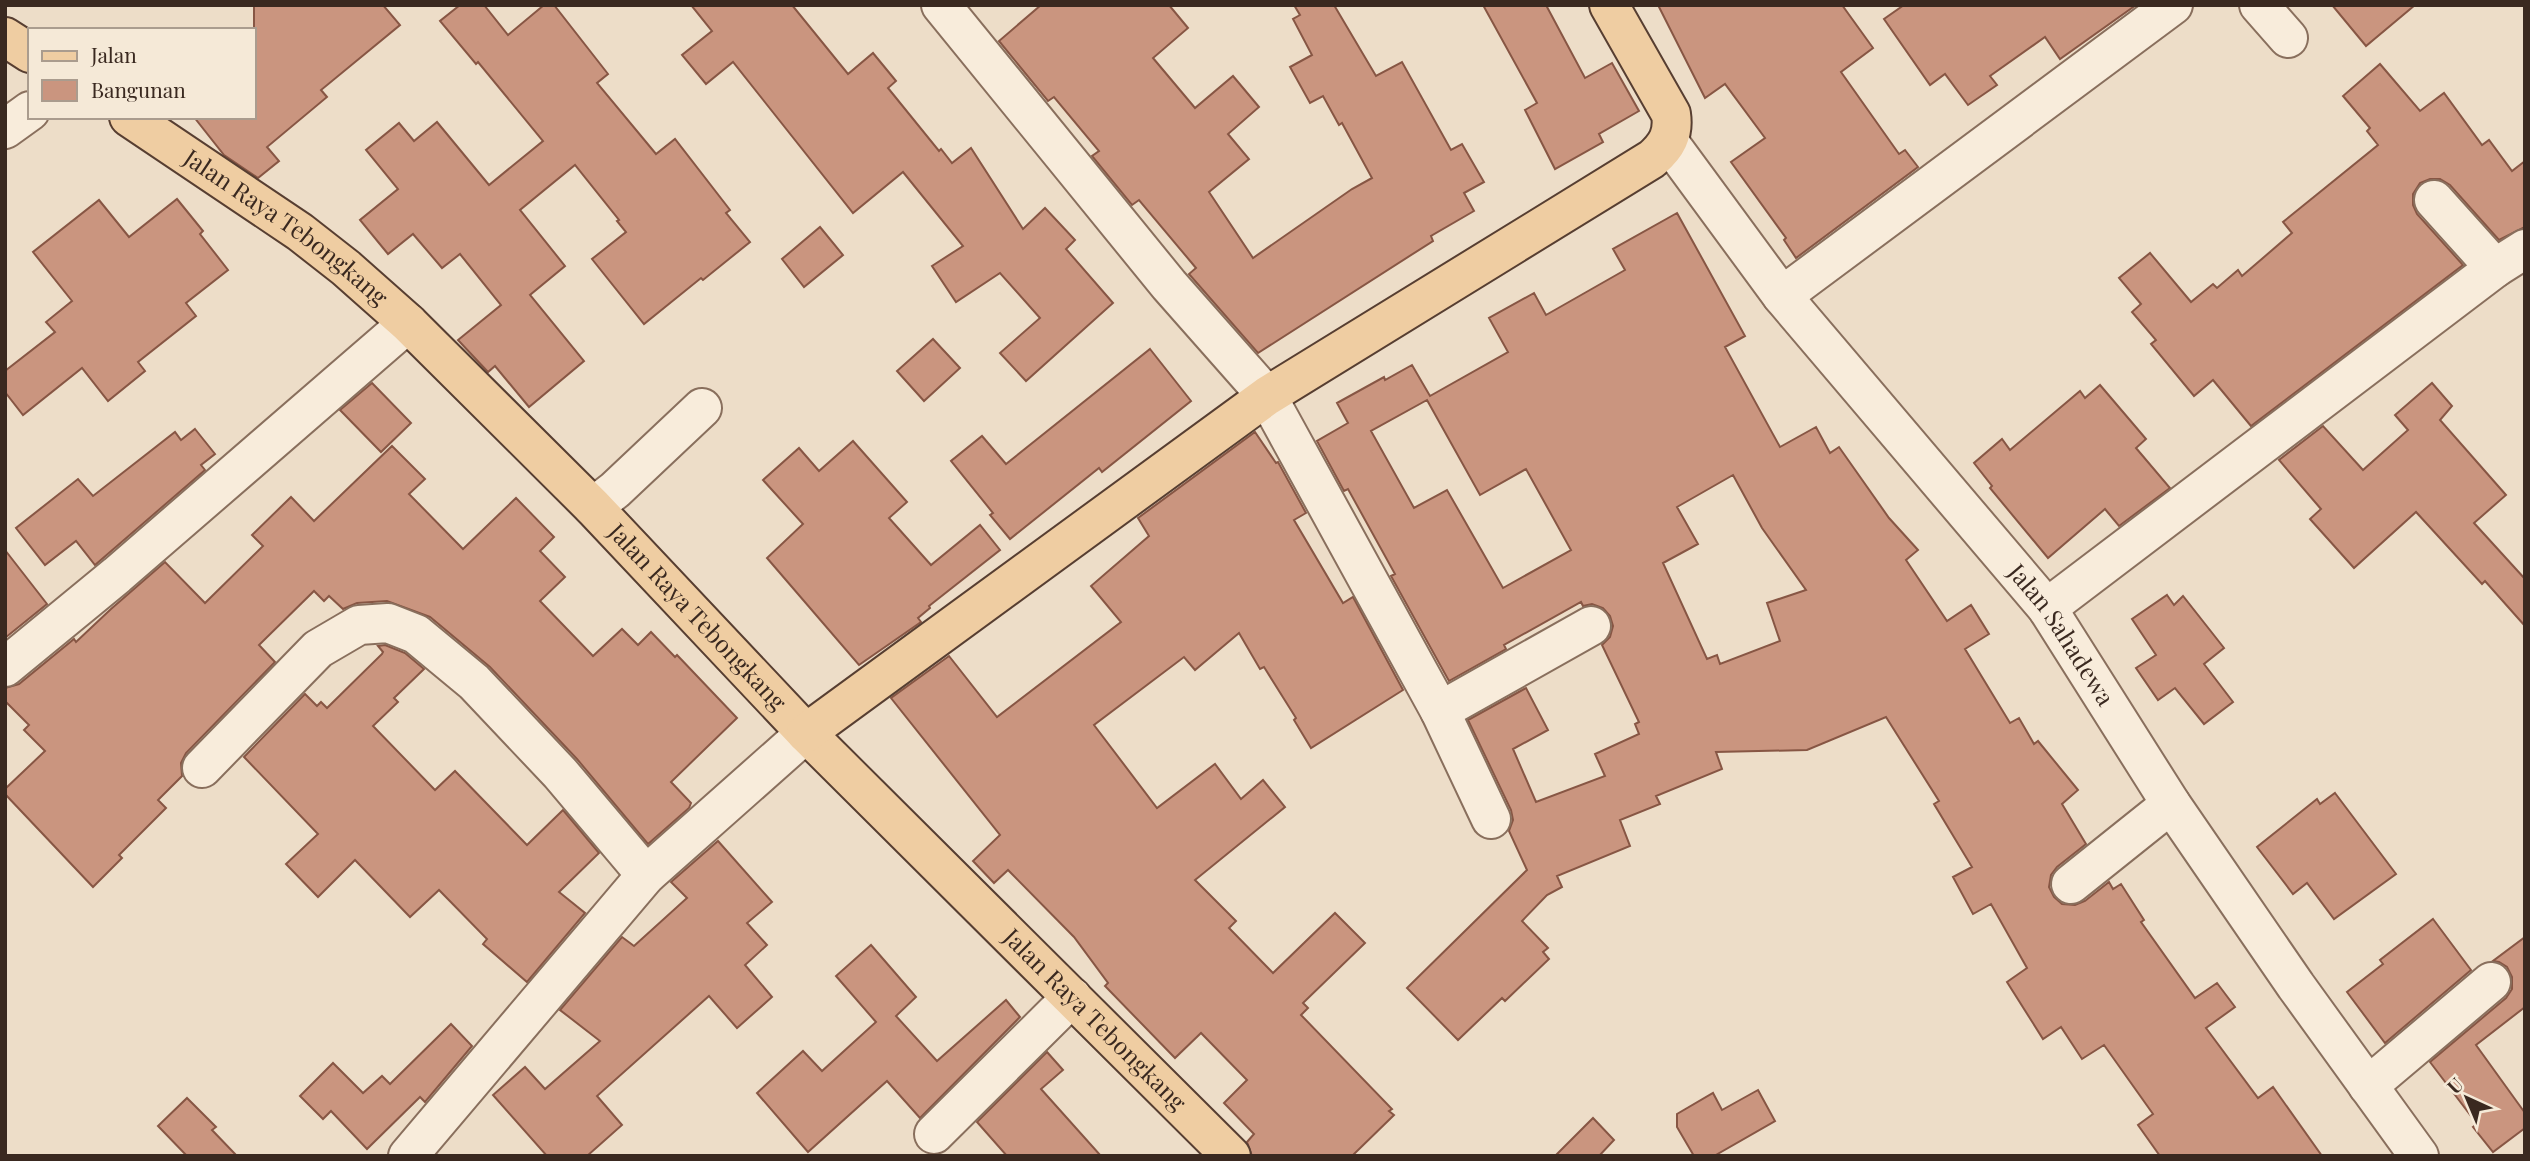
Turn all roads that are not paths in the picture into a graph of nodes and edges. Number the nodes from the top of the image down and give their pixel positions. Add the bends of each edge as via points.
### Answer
1 (941, 5) edge
2 (1609, 5) edge
3 (2172, 5) edge
4 (2259, 5) edge
5 (5, 37) edge
6 (2288, 38) dead end
7 (28, 52) edge
8 (28, 112) edge
9 (132, 119) edge
10 (5, 129) edge
11 (1668, 141) junction
12 (2434, 200) dead end
13 (2510, 258) edge
14 (1782, 296) junction
15 (408, 323) junction
16 (1267, 396) junction
17 (702, 408) dead end
18 (593, 507) junction
19 (2048, 608) junction
20 (1591, 626) dead end
21 (5, 667) edge
22 (1440, 712) junction
23 (806, 733) junction
24 (202, 768) dead end
25 (2171, 804) junction
26 (1491, 819) dead end
27 (646, 875) junction
28 (2071, 884) dead end
29 (2491, 982) dead end
30 (1072, 997) junction
31 (2368, 1086) junction
32 (934, 1134) dead end
33 (408, 1156) edge
34 (1231, 1156) edge
35 (2419, 1156) edge

1 - 16 street via 1169,285
2 - 11 main road via 1671,114 1673,130
3 - 14 street
4 - 6 street
5 - 7 main road
8 - 10 street
9 - 15 main road, Jalan Raya Tebongkang via 300,232
11 - 14 street, Jalan Sahadewa
11 - 16 main road via 1652,159
12 - 13 street
13 - 19 street
14 - 19 street, Jalan Sahadewa
15 - 18 main road, Jalan Raya Tebongkang
15 - 21 street
16 - 22 street
16 - 23 main road
17 - 18 street
18 - 23 main road, Jalan Raya Tebongkang
19 - 25 street, Jalan Sahadewa
20 - 22 street
22 - 26 street
23 - 27 street
23 - 30 main road, Jalan Raya Tebongkang
24 - 27 street via 318,649 359,625 388,622 416,634 474,682 560,773
25 - 28 street
25 - 31 street, Jalan Sahadewa
27 - 33 street
29 - 31 street
30 - 32 street
30 - 34 main road, Jalan Raya Tebongkang
31 - 35 street, Jalan Sahadewa

